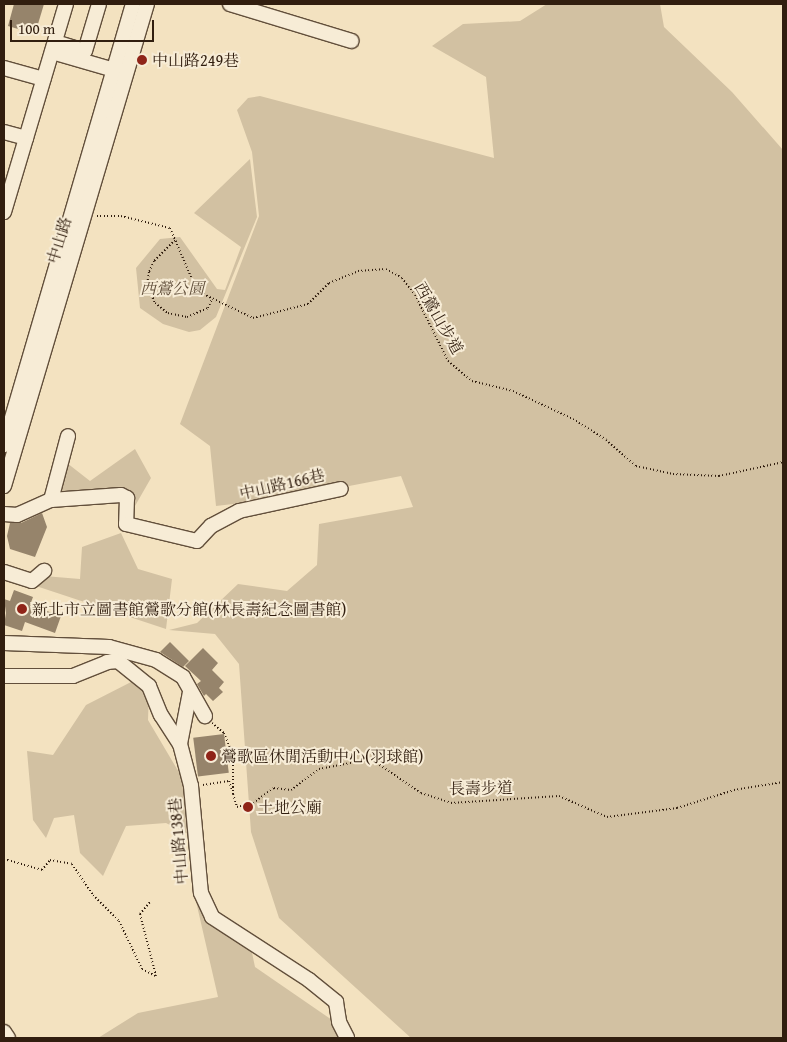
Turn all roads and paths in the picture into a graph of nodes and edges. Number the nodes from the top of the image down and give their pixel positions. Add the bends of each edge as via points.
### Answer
1 (66, 4) edge
2 (99, 4) edge
3 (133, 4) edge
4 (147, 4) edge
5 (230, 4) edge
6 (352, 41) dead end
7 (54, 47) junction
8 (4, 68) edge
9 (120, 72) junction
10 (44, 79) junction
11 (4, 132) edge
12 (26, 138) junction
13 (5, 205) edge
14 (84, 217) junction
15 (175, 240) junction
16 (212, 299) junction
17 (19, 415) junction
18 (68, 436) dead end
19 (4, 445) edge
20 (783, 462) edge
21 (4, 486) edge
22 (341, 489) dead end
23 (51, 500) junction
24 (4, 514) edge
25 (44, 571) dead end
26 (4, 572) edge
27 (4, 643) edge
28 (4, 676) edge
29 (190, 692) junction
30 (205, 716) joint
31 (180, 744) junction
32 (783, 782) edge
33 (191, 786) junction
34 (233, 794) junction
35 (4, 859) edge
36 (151, 901) dead end
37 (4, 1032) edge
38 (8, 1038) edge
39 (347, 1038) edge

1 - 7 street
2 - 7 street via 85,51
3 - 9 street, 中山路
4 - 9 street, 中山路
5 - 6 street
7 - 9 street
7 - 10 street
8 - 10 street
9 - 14 street, 中山路
9 - 17 street, 中山路 via 17,388
10 - 12 street
11 - 12 street
12 - 13 street
14 - 15 path, 西鶯山步道 via 121,216 170,228
14 - 17 street, 中山路
15 - 16 path, 西鶯山步道 via 196,291
15 - 16 path via 154,261 149,272 148,285 155,304 168,313 187,317 208,308
16 - 20 path, 西鶯山步道 via 253,318 265,318 308,304 329,282 358,271 386,269 402,278 415,296 448,361 472,381 513,391 573,419 606,440 636,466 672,474 719,476
17 - 19 street, 中山路
17 - 21 street, 中山路
18 - 23 street
22 - 23 street, 中山路166巷 via 239,511 211,526 197,541 126,524 127,498 121,495
23 - 24 street, 中山路166巷 via 17,515
25 - 26 street via 32,581
27 - 29 street via 109,647 156,660 183,677
28 - 31 street via 73,676 106,662 118,661 149,686 161,715
29 - 30 street
29 - 31 street, 中山路138巷
30 - 34 path via 224,733 233,755
31 - 33 street, 中山路138巷
32 - 34 path, 長壽步道 via 734,790 677,808 620,818 607,817 559,796 451,803 421,793 371,759 319,769 291,790 274,788 246,806 237,806
33 - 34 path via 229,781
33 - 39 street, 中山路138巷 via 201,893 212,917 309,980 336,1002 339,1022
35 - 36 path via 42,870 50,860 72,864 93,895 119,921 142,969 156,976 140,914
37 - 38 street

